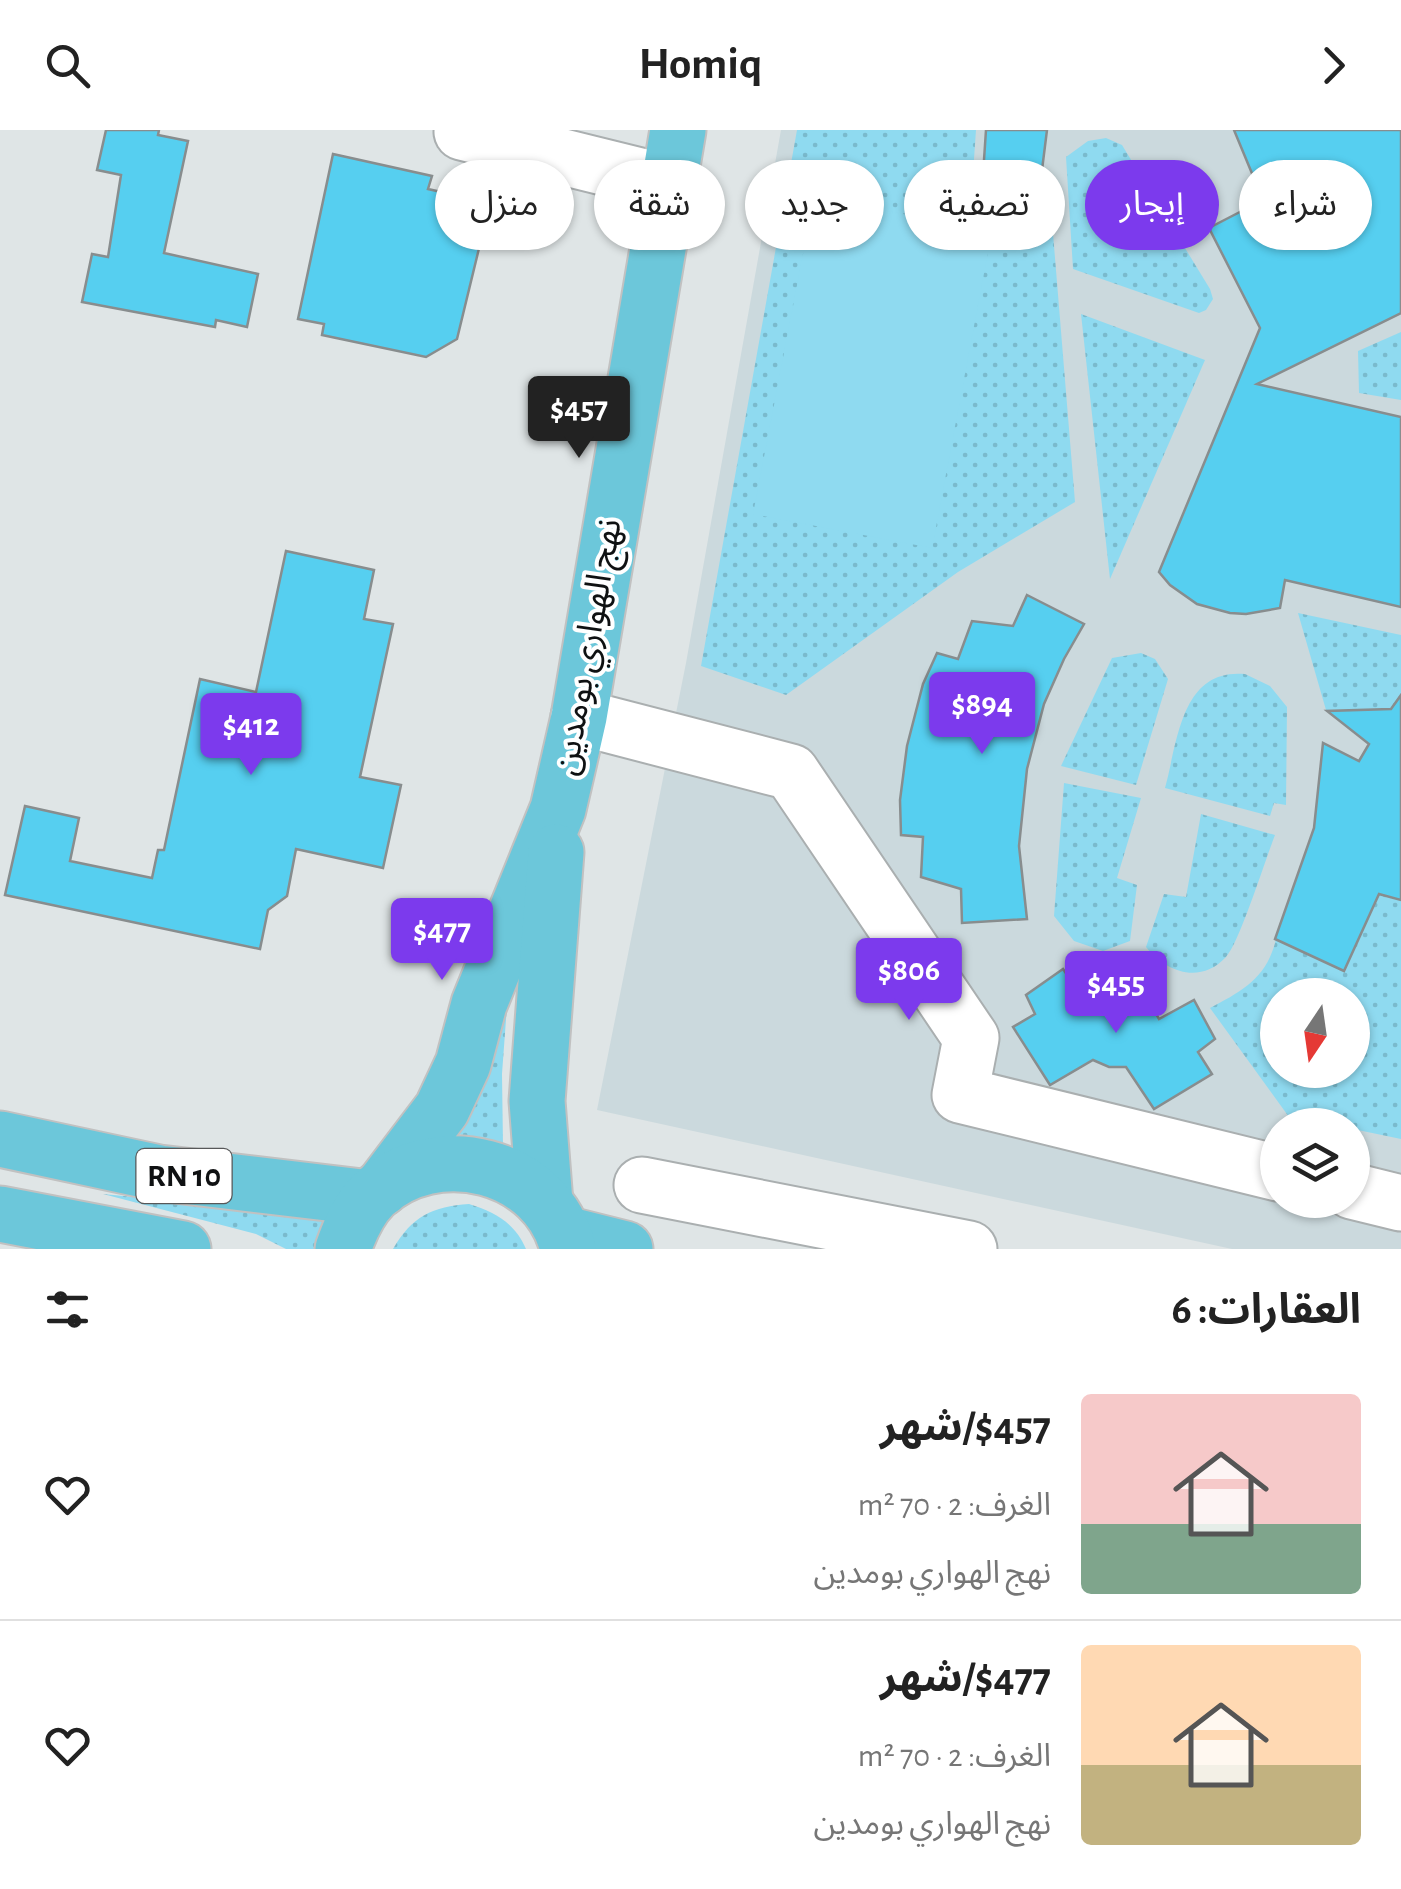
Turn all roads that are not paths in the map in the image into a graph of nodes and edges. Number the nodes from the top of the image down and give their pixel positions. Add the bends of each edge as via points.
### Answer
1 (678, 130) edge
2 (462, 132) dead end
3 (672, 160) edge
4 (594, 165) edge
5 (657, 250) edge
6 (579, 717) junction
7 (558, 809) junction
8 (0, 1139) edge
9 (1260, 1169) edge
10 (642, 1185) dead end
11 (376, 1193) junction
12 (1370, 1195) edge
13 (1401, 1203) edge
14 (0, 1214) edge
15 (559, 1229) edge
16 (183, 1249) edge
17 (343, 1249) edge
18 (625, 1249) edge
19 (969, 1249) edge

1 - 3 main road, نهج الهواري بومدين
2 - 4 street
5 - 6 main road, نهج الهواري بومدين
6 - 7 main road, نهج الهواري بومدين
6 - 9 street via 791,772 971,1038 960,1095
7 - 11 main road via 442,1109
7 - 15 main road via 536,1101
8 - 11 main road, RN 10 via 159,1173
10 - 19 street
11 - 15 main road via 413,1169 448,1162 484,1166 518,1179
11 - 17 main road
12 - 13 street
14 - 16 main road, RN 10
15 - 18 main road

